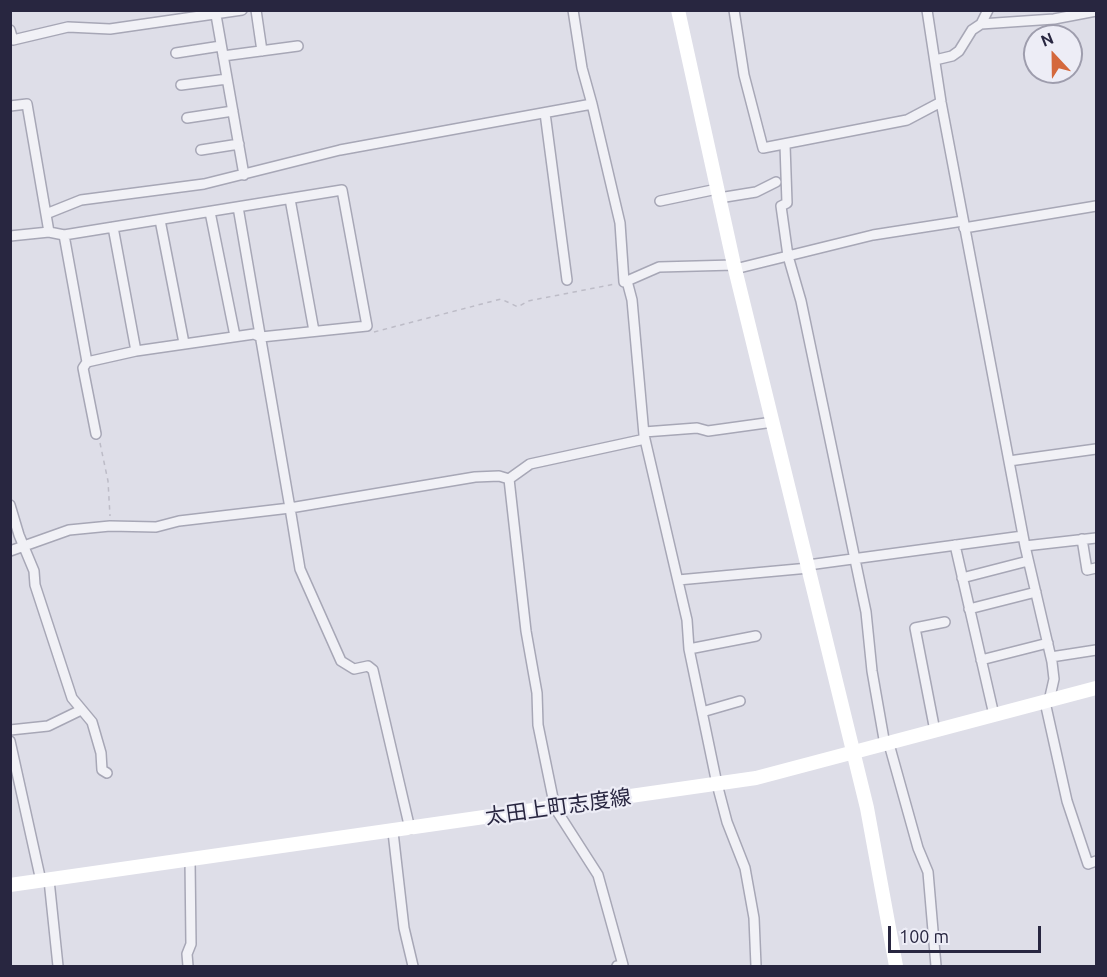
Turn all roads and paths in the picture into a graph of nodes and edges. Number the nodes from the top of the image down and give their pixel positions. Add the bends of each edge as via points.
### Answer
1 (242, 10) edge
2 (256, 10) edge
3 (573, 10) edge
4 (678, 10) edge
5 (734, 10) edge
6 (927, 10) edge
7 (988, 10) edge
8 (237, 11) edge
9 (1096, 12) edge
10 (216, 15) junction
11 (981, 24) junction
12 (10, 30) edge
13 (221, 46) junction
14 (298, 46) dead end
15 (262, 51) junction
16 (176, 53) dead end
17 (223, 56) junction
18 (935, 60) junction
19 (227, 79) junction
20 (181, 85) dead end
21 (941, 102) junction
22 (592, 104) junction
23 (10, 106) edge
24 (233, 111) junction
25 (545, 113) junction
26 (187, 118) dead end
27 (239, 144) junction
28 (785, 145) junction
29 (201, 150) dead end
30 (244, 175) junction
31 (776, 182) dead end
32 (718, 194) junction
33 (290, 199) junction
34 (660, 201) dead end
35 (1096, 206) edge
36 (238, 207) junction
37 (210, 212) junction
38 (46, 214) junction
39 (160, 220) junction
40 (964, 224) junction
41 (113, 227) junction
42 (49, 231) junction
43 (64, 235) junction
44 (10, 236) edge
45 (789, 256) junction
46 (734, 267) junction
47 (567, 280) dead end
48 (624, 282) joint
49 (314, 331) junction
50 (374, 332) dead end
51 (235, 336) junction
52 (261, 337) junction
53 (184, 343) junction
54 (136, 351) junction
55 (87, 362) junction
56 (773, 422) junction
57 (96, 434) joint
58 (644, 435) junction
59 (1096, 449) edge
60 (1009, 461) junction
61 (509, 479) junction
62 (10, 505) edge
63 (290, 508) junction
64 (110, 526) junction
65 (1023, 536) junction
66 (1096, 538) edge
67 (1082, 539) junction
68 (955, 545) junction
69 (1025, 546) junction
70 (25, 547) junction
71 (10, 551) edge
72 (854, 559) junction
73 (1028, 561) junction
74 (808, 567) junction
75 (1096, 568) edge
76 (962, 578) junction
77 (678, 580) junction
78 (1036, 592) junction
79 (969, 609) junction
80 (945, 622) dead end
81 (756, 636) dead end
82 (1048, 643) junction
83 (689, 650) junction
84 (1096, 650) edge
85 (1051, 657) junction
86 (981, 660) junction
87 (1096, 688) edge
88 (740, 701) dead end
89 (1047, 701) junction
90 (81, 710) junction
91 (702, 712) junction
92 (994, 716) junction
93 (10, 730) edge
94 (936, 731) junction
95 (10, 741) edge
96 (887, 744) junction
97 (853, 754) junction
98 (107, 773) dead end
99 (717, 784) junction
100 (555, 808) junction
101 (410, 829) junction
102 (393, 832) junction
103 (190, 860) junction
104 (1096, 862) edge
105 (45, 880) junction
106 (10, 885) edge
107 (58, 966) edge
108 (188, 966) edge
109 (413, 966) edge
110 (616, 966) edge
111 (756, 966) edge
112 (896, 966) edge
113 (936, 966) edge

1 - 8 street
2 - 15 street
3 - 22 street
4 - 32 main road
5 - 28 street via 744,75 763,148
6 - 18 street
7 - 11 street
8 - 10 street
9 - 11 street via 1054,20
10 - 12 street via 110,29 68,27 13,40
10 - 13 street
11 - 18 street via 972,30 959,51
13 - 16 street
13 - 17 street
14 - 15 street
15 - 17 street
17 - 19 street
18 - 21 street
19 - 20 street
19 - 24 street
21 - 28 street via 907,120
21 - 40 street
22 - 25 street
22 - 48 street via 620,223
23 - 38 street via 27,104
24 - 26 street
24 - 27 street
25 - 30 street via 340,150
25 - 47 street
27 - 29 street
27 - 30 street
28 - 45 street via 787,203 781,206
30 - 38 street via 81,200
31 - 32 street via 756,192
32 - 34 street
32 - 46 main road
33 - 36 street
33 - 49 street
33 - 49 street via 342,190 367,326
35 - 40 street
36 - 37 street
36 - 52 street
37 - 39 street
37 - 51 street
38 - 42 street
39 - 41 street
39 - 53 street
40 - 45 street via 873,235
40 - 60 street
41 - 43 street
41 - 54 street
42 - 43 street
42 - 44 street
43 - 55 street
45 - 46 street
45 - 72 street via 826,414
46 - 56 main road
46 - 58 street via 659,267 627,281
48 - 50 path via 528,301 518,307 501,299
49 - 52 street
51 - 52 street
51 - 53 street
52 - 63 street
53 - 54 street
54 - 55 street
55 - 57 street via 82,368
56 - 58 street
56 - 74 main road
57 - 64 path via 108,481
58 - 61 street via 530,464
58 - 77 street
59 - 60 street
60 - 65 street
61 - 63 street via 475,477
61 - 100 street via 538,725
62 - 70 street
63 - 64 street via 179,520 156,527
63 - 101 street via 300,569 340,661 354,669 368,666 373,670
64 - 70 street via 69,530
65 - 68 street
65 - 69 street
66 - 67 street
67 - 69 street
67 - 75 street via 1087,570
68 - 72 street
68 - 76 street
69 - 73 street
70 - 71 street
70 - 90 street via 47,626 72,698
72 - 74 street
72 - 96 street via 867,612 872,671
73 - 76 street
73 - 78 street
74 - 77 street
74 - 97 main road
76 - 79 street
77 - 83 street
78 - 79 street
78 - 82 street
79 - 86 street
80 - 94 street via 915,628
81 - 83 street
82 - 85 street
82 - 86 street
83 - 91 street
84 - 85 street
85 - 89 street via 1054,679
86 - 92 street
87 - 89 main road, 太田上町志度線
88 - 91 street
89 - 92 main road, 太田上町志度線
89 - 104 street via 1067,801 1088,864
90 - 93 street via 48,726
90 - 98 street via 92,722 102,770
91 - 99 street
92 - 94 main road, 太田上町志度線
94 - 96 main road, 太田上町志度線
95 - 105 street
96 - 97 main road, 太田上町志度線
96 - 113 street via 928,872
97 - 99 main road, 太田上町志度線
97 - 112 main road via 874,842
99 - 100 main road, 太田上町志度線
99 - 111 street via 745,868 754,918
100 - 101 main road, 太田上町志度線
100 - 110 street via 598,875 623,965
101 - 102 main road, 太田上町志度線
102 - 103 main road, 太田上町志度線
102 - 109 street via 404,928
103 - 105 main road, 太田上町志度線
103 - 108 street
105 - 106 main road, 太田上町志度線
105 - 107 street

